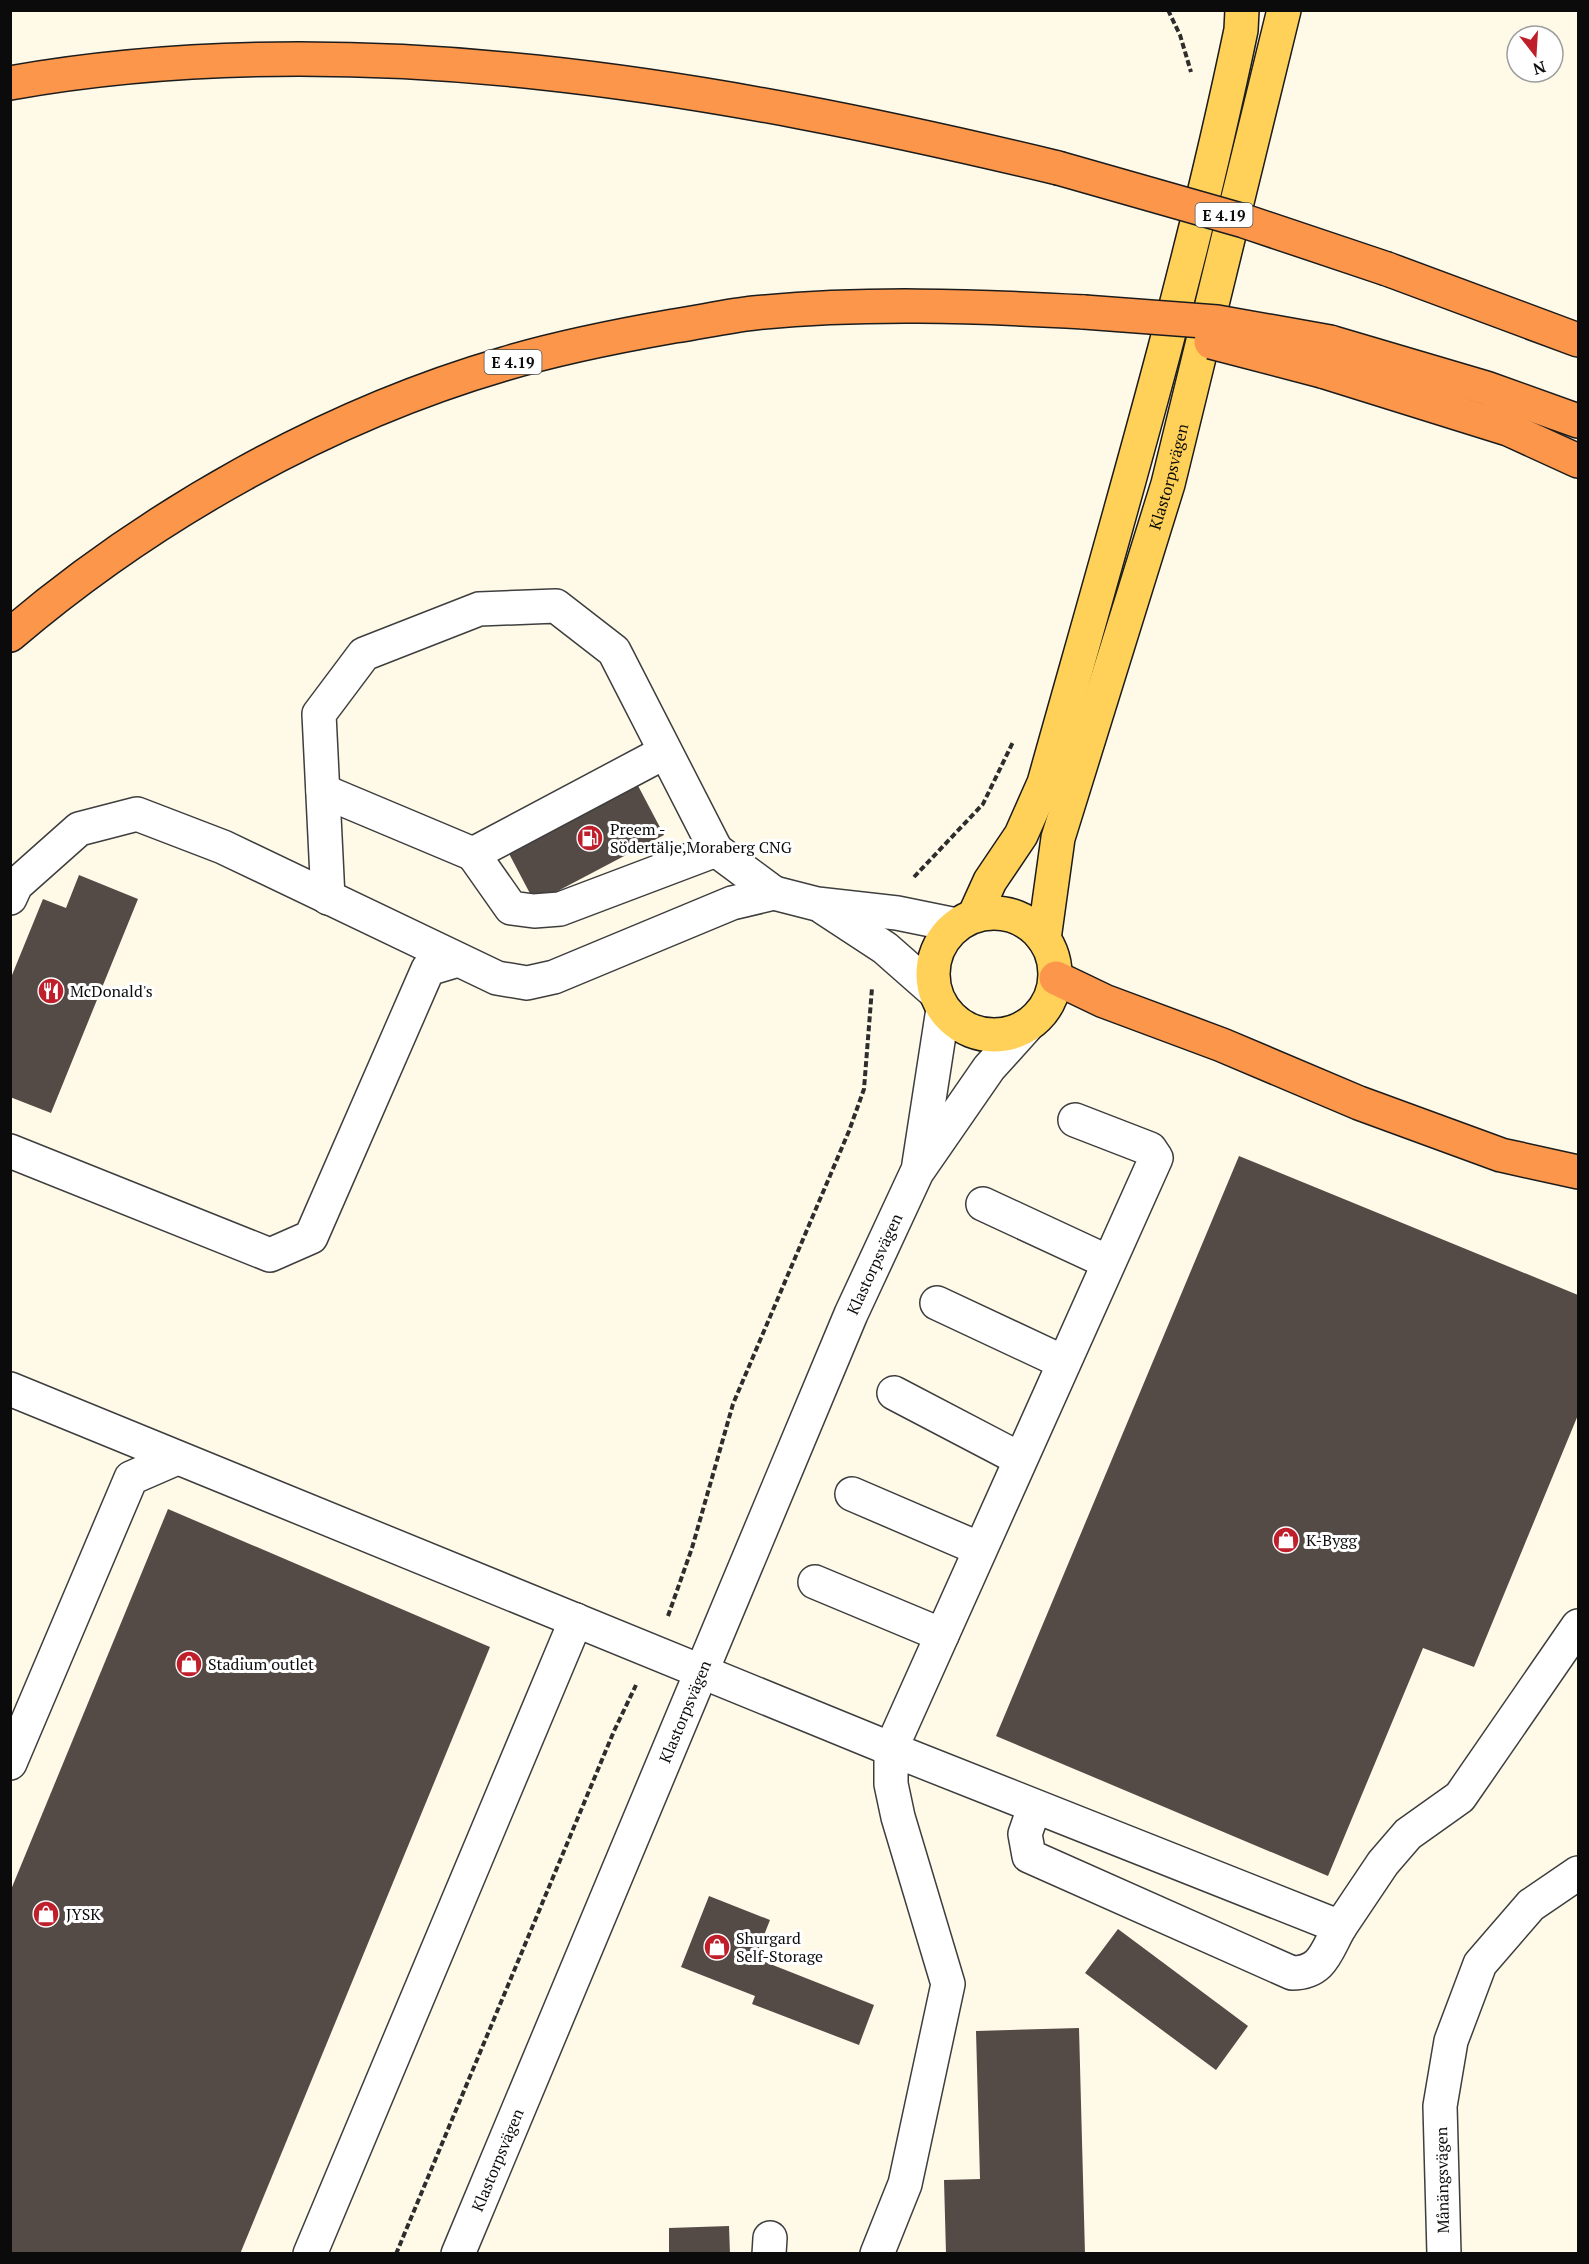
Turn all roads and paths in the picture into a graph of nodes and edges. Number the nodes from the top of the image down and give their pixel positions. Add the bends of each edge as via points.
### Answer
1 (1242, 10) edge
2 (1284, 10) edge
3 (10, 83) edge
4 (1578, 340) edge
5 (1326, 356) junction
6 (1578, 421) edge
7 (1578, 461) edge
8 (10, 636) edge
9 (1014, 736) dead end
10 (665, 752) junction
11 (323, 791) junction
12 (716, 850) junction
13 (473, 854) junction
14 (774, 893) junction
15 (10, 898) edge
16 (328, 898) junction
17 (817, 904) junction
18 (897, 913) junction
19 (966, 920) junction
20 (1044, 939) junction
21 (885, 948) junction
22 (458, 960) junction
23 (1056, 978) junction
24 (939, 1000) junction
25 (1026, 1027) junction
26 (1075, 1120) dead end
27 (10, 1151) edge
28 (917, 1172) junction
29 (1578, 1172) edge
30 (983, 1204) dead end
31 (1108, 1262) junction
32 (938, 1303) dead end
33 (1063, 1362) junction
34 (10, 1389) edge
35 (894, 1393) dead end
36 (177, 1458) junction
37 (1020, 1459) junction
38 (852, 1494) dead end
39 (980, 1549) junction
40 (815, 1582) dead end
41 (576, 1620) junction
42 (1578, 1626) edge
43 (942, 1635) junction
44 (652, 1651) junction
45 (701, 1670) junction
46 (891, 1749) junction
47 (10, 1763) edge
48 (1034, 1808) junction
49 (1578, 1873) edge
50 (1340, 1927) junction
51 (310, 2253) edge
52 (396, 2253) edge
53 (458, 2253) edge
54 (877, 2253) edge
55 (1444, 2253) edge

1 - 19 main road via 1215,154 1139,446 1044,783 1021,836
2 - 20 main road, Klastorpsvägen via 1168,484 1058,838
3 - 4 highway, E 4.19, bridge via 189,62 319,59 512,70 711,97 903,131 1058,168 1244,221
5 - 6 highway, E 4.19 via 1486,388
5 - 7 highway
5 - 8 highway, E 4.19, bridge via 1217,322 986,307 871,306 752,314 626,334 504,364 388,405 269,460 162,522 58,595
9 - 18 path via 983,804 909,884
10 - 11 street via 614,651 556,606 479,609 364,654 319,714
10 - 12 street
10 - 13 street
11 - 13 street
11 - 16 street
12 - 13 street via 560,909 534,912 511,908
12 - 14 street
14 - 17 street
14 - 22 street via 732,903 554,977 527,983 497,978
15 - 16 street via 16,885 79,829 137,814 223,847
16 - 22 street
17 - 18 street
17 - 21 street
18 - 19 street
19 - 20 main road via 1002,913 1023,919
19 - 24 main road via 937,950 932,970
20 - 23 main road
21 - 24 street
21 - 44 path via 872,988 864,1089 733,1404 673,1606
22 - 27 street via 428,969 311,1237 270,1255
23 - 25 main road via 1053,994 1042,1013
23 - 29 highway via 1104,1001 1370,1107 1501,1155
24 - 25 main road via 958,1024 984,1035 1006,1034
24 - 28 street, Klastorpsvägen
25 - 28 street, Klastorpsvägen via 989,1068
26 - 31 street via 1150,1149 1156,1158
28 - 45 street, Klastorpsvägen via 851,1314
30 - 31 street
31 - 33 street
32 - 33 street
33 - 37 street
34 - 36 street
35 - 37 street
36 - 41 street
36 - 47 street via 131,1478
37 - 39 street
38 - 39 street
39 - 43 street
40 - 43 street
41 - 44 street
41 - 51 street
42 - 50 street via 1460,1797 1408,1834 1383,1863
43 - 46 street
44 - 45 street
44 - 52 path via 609,1742
45 - 46 street
45 - 53 street, Klastorpsvägen
46 - 48 street
46 - 54 street via 891,1784 898,1817 948,1984 904,2184
48 - 50 street
48 - 50 street via 1025,1834 1029,1856 1292,1973 1308,1973 1318,1965
49 - 55 street, Månängsvägen via 1532,1905 1480,1964 1451,2041 1440,2106

